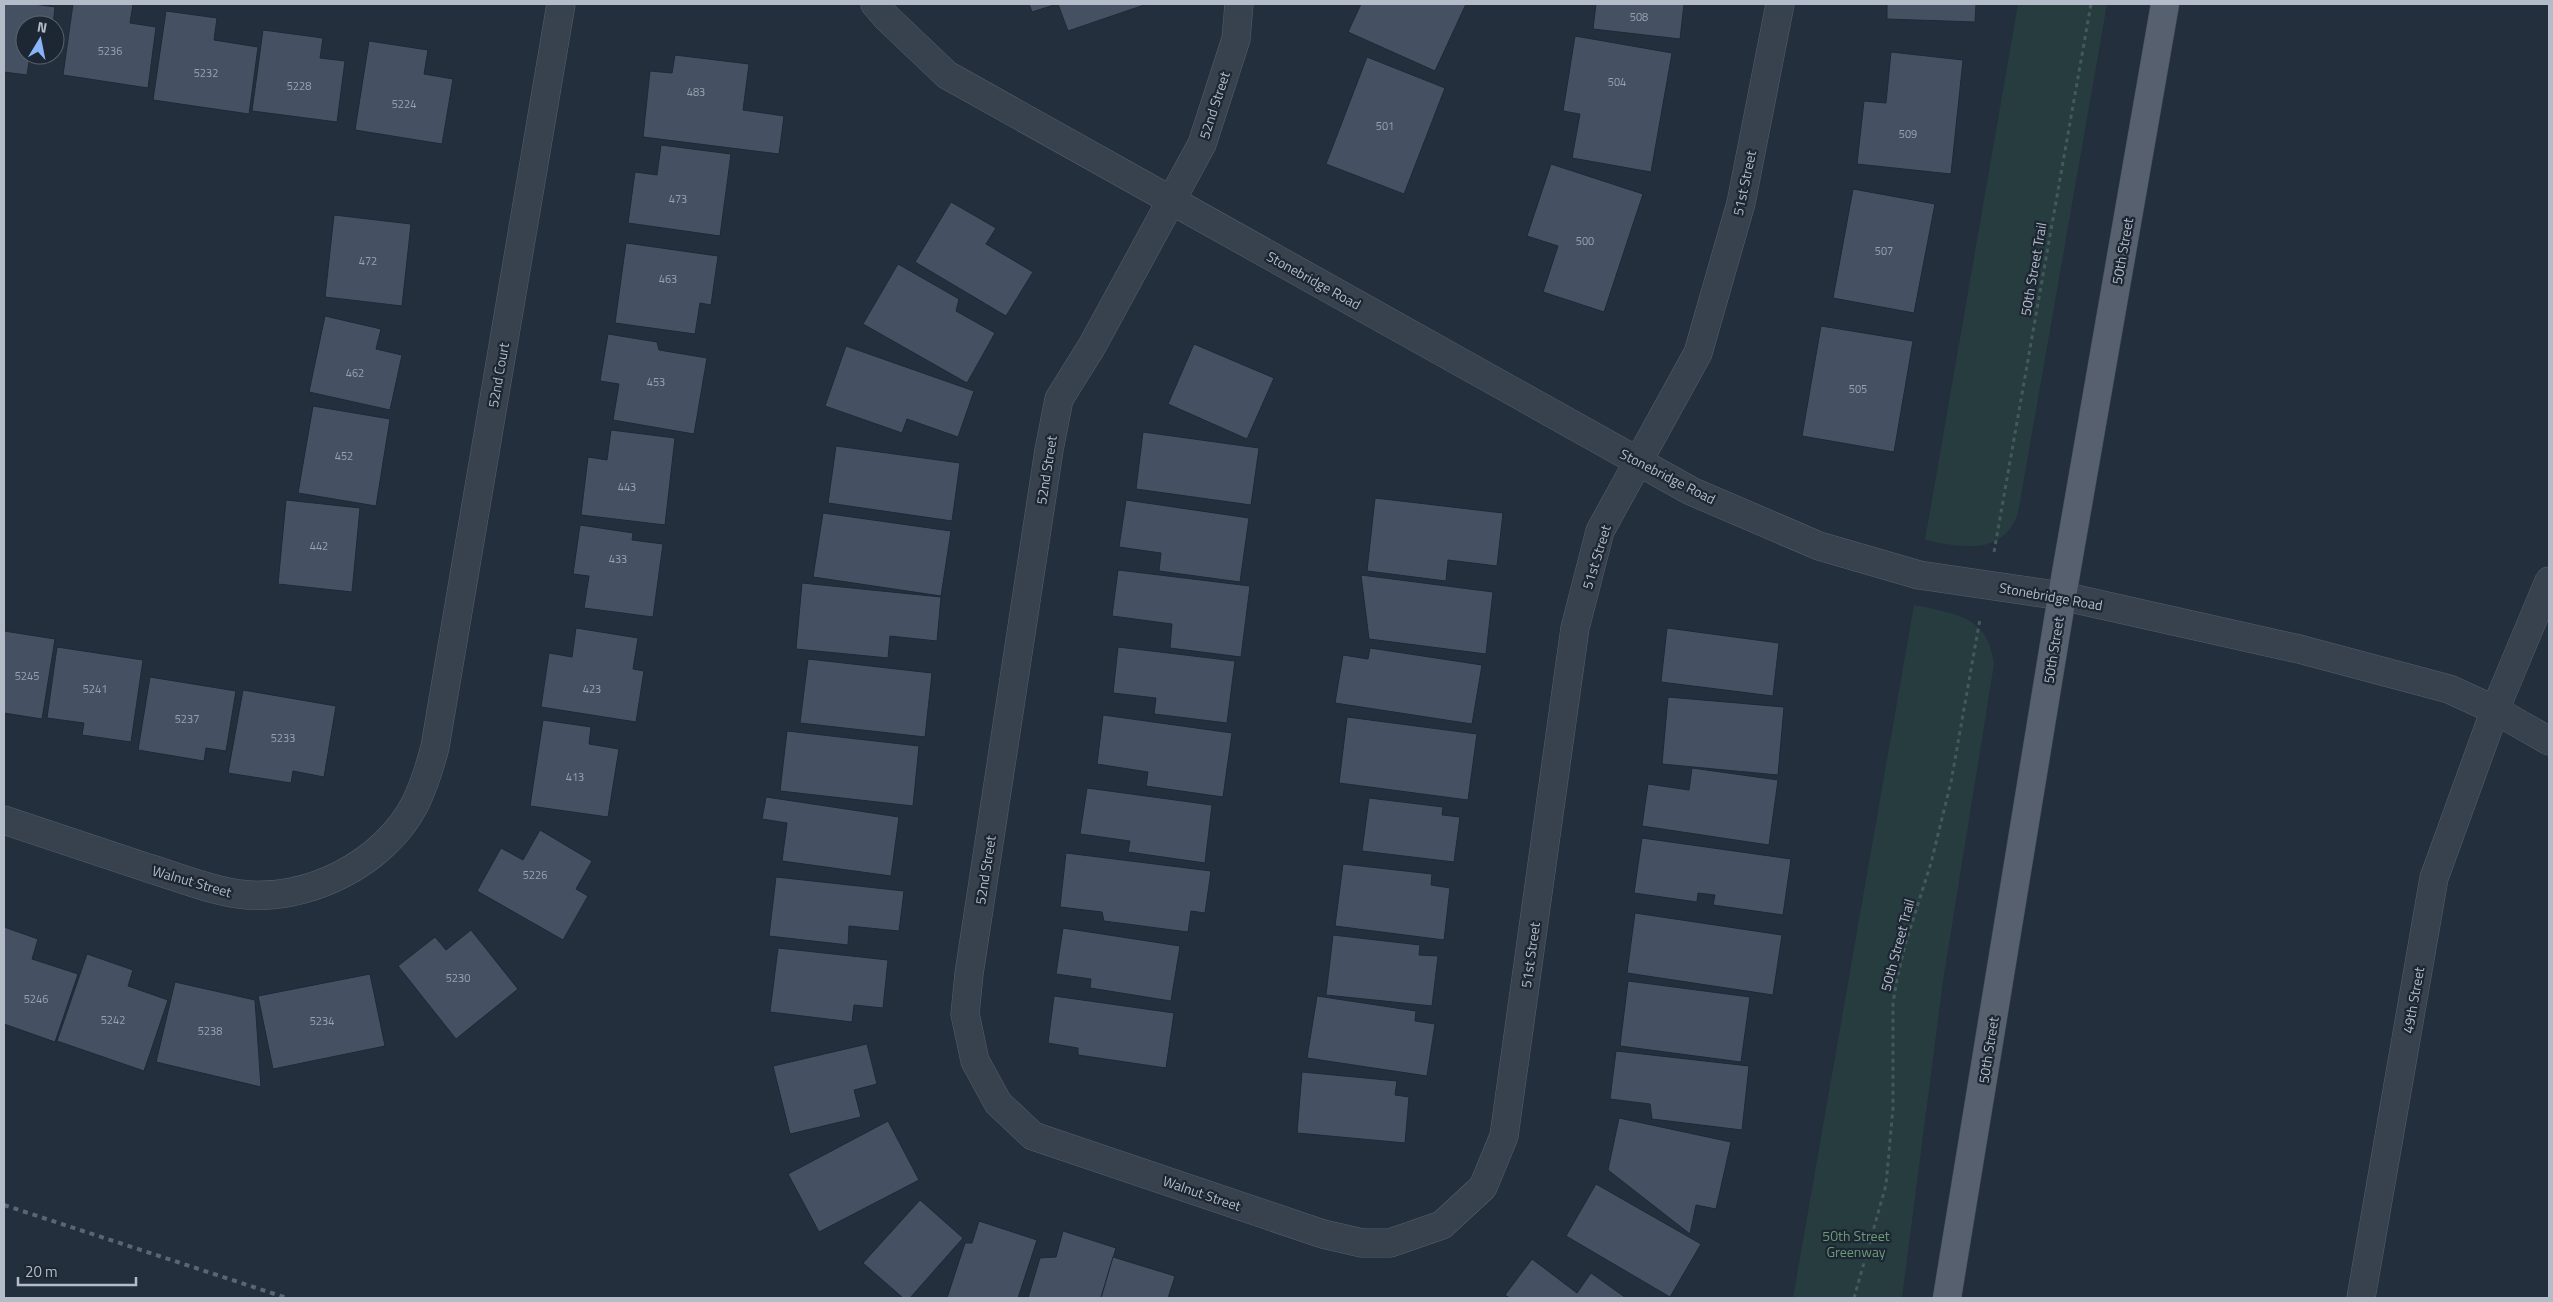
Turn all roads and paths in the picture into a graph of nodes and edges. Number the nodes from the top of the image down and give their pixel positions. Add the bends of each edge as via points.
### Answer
1 (561, 4) edge
2 (875, 4) edge
3 (1239, 4) edge
4 (1780, 4) edge
5 (2091, 4) edge
6 (2165, 4) edge
7 (1172, 200) junction
8 (1638, 462) junction
9 (1997, 538) dead end
10 (2549, 581) edge
11 (2062, 596) junction
12 (1978, 630) dead end
13 (2495, 710) junction
14 (2549, 740) edge
15 (435, 747) joint
16 (4, 820) edge
17 (969, 974) joint
18 (1504, 1136) joint
19 (1854, 1298) edge
20 (1947, 1298) edge
21 (2361, 1298) edge

1 - 15 street, 52nd Court
2 - 7 street, Stonebridge Road via 947,75
3 - 7 street, 52nd Street via 1236,39 1202,144
4 - 8 street, 51st Street via 1742,203 1698,353
5 - 9 path, 50th Street Trail
6 - 11 main road, 50th Street
7 - 8 street, Stonebridge Road
7 - 17 street, 52nd Street via 1092,346 1058,400
8 - 11 street, Stonebridge Road via 1691,491 1819,546 1919,575
8 - 18 street, 51st Street via 1600,531 1576,628
10 - 13 street, 49th Street
11 - 13 street, Stonebridge Road via 2299,648 2449,690
11 - 20 main road, 50th Street
12 - 19 path, 50th Street Trail via 1951,782 1897,979 1893,1003 1893,1108 1886,1185
13 - 14 street, Stonebridge Road
13 - 21 street, 49th Street via 2434,878
15 - 16 street, Walnut Street via 414,805 390,838 359,864 328,880 281,894 240,894 203,886
17 - 18 street, Walnut Street via 965,1014 974,1061 998,1103 1033,1136 1323,1234 1362,1243 1390,1243 1442,1225 1483,1187

